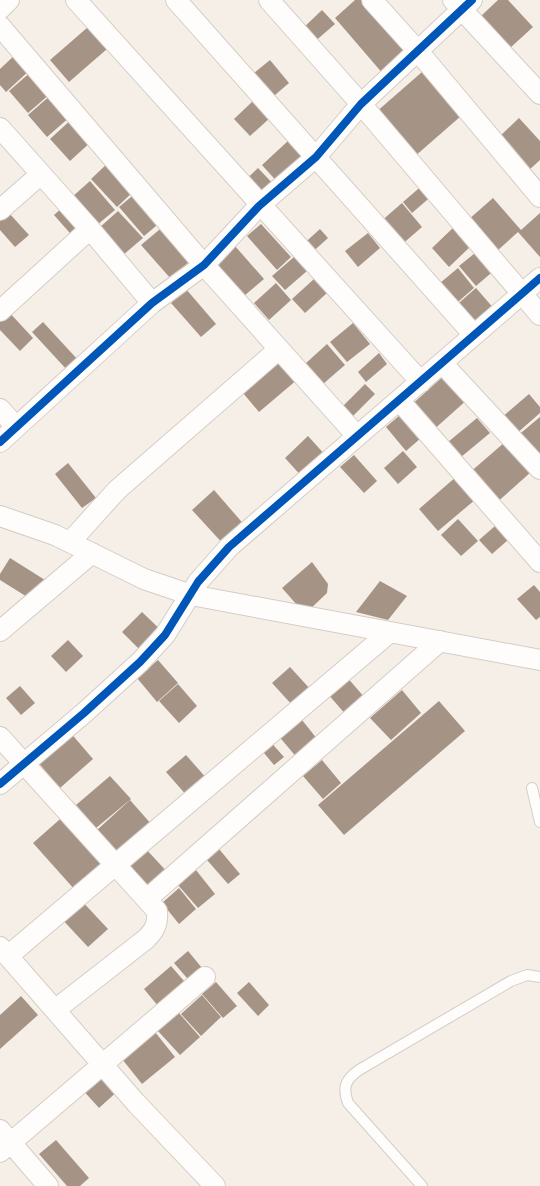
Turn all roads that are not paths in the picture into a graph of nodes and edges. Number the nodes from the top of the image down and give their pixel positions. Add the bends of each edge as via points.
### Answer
1 (9, 0) edge
2 (76, 0) edge
3 (176, 0) edge
4 (269, 0) edge
5 (372, 0) edge
6 (462, 3) edge
7 (0, 9) edge
8 (0, 26) edge
9 (417, 50) junction
10 (540, 94) edge
11 (361, 104) junction
12 (0, 128) edge
13 (316, 157) junction
14 (40, 174) junction
15 (540, 197) edge
16 (259, 206) junction
17 (0, 210) edge
18 (90, 229) junction
19 (204, 264) junction
20 (540, 278) edge
21 (521, 294) junction
22 (152, 304) junction
23 (0, 311) edge
24 (540, 315) edge
25 (474, 335) junction
26 (279, 349) junction
27 (442, 363) junction
28 (421, 382) junction
29 (400, 400) junction
30 (0, 409) edge
31 (16, 427) junction
32 (358, 436) junction
33 (0, 442) edge
34 (540, 469) edge
35 (0, 516) edge
36 (71, 541) junction
37 (92, 553) junction
38 (540, 562) edge
39 (190, 595) junction
40 (0, 631) edge
41 (390, 632) junction
42 (440, 642) junction
43 (540, 660) edge
44 (0, 737) edge
45 (24, 764) junction
46 (0, 784) edge
47 (532, 788) dead end
48 (540, 822) edge
49 (116, 865) junction
50 (147, 899) junction
51 (4, 952) edge
52 (205, 977) dead end
53 (540, 977) edge
54 (55, 1010) junction
55 (103, 1064) junction
56 (4, 1142) edge
57 (48, 1186) edge
58 (214, 1186) edge
59 (422, 1186) edge

1 - 7 street
2 - 16 street
3 - 13 street
4 - 11 street
5 - 9 street
6 - 9 street
6 - 10 street
8 - 19 street
9 - 11 street
9 - 15 street
11 - 13 street
11 - 21 street
12 - 14 street
13 - 16 street
13 - 25 street
14 - 17 street
14 - 18 street
16 - 19 street
16 - 28 street
18 - 22 street
18 - 23 street
19 - 22 street
19 - 26 street
20 - 21 street
21 - 24 street
21 - 25 street
22 - 31 street
25 - 27 street
26 - 32 street
26 - 36 street via 118,490
27 - 28 street
27 - 34 street
28 - 29 street
29 - 32 street
29 - 38 street
30 - 31 street
31 - 33 street
32 - 39 street via 230,547
35 - 36 street
36 - 37 street
37 - 39 street via 144,579
37 - 40 street
39 - 41 street
39 - 45 street via 165,635 140,662
41 - 42 street
41 - 49 street
42 - 43 street
42 - 50 street
44 - 45 street
45 - 46 street
45 - 49 street
47 - 48 lane
49 - 50 street
49 - 51 street
50 - 54 street via 158,911 155,930
51 - 54 street
52 - 55 street
53 - 59 lane via 527,975 511,981 350,1076 344,1092 348,1103
54 - 55 street
55 - 56 street
55 - 58 street
56 - 57 street

